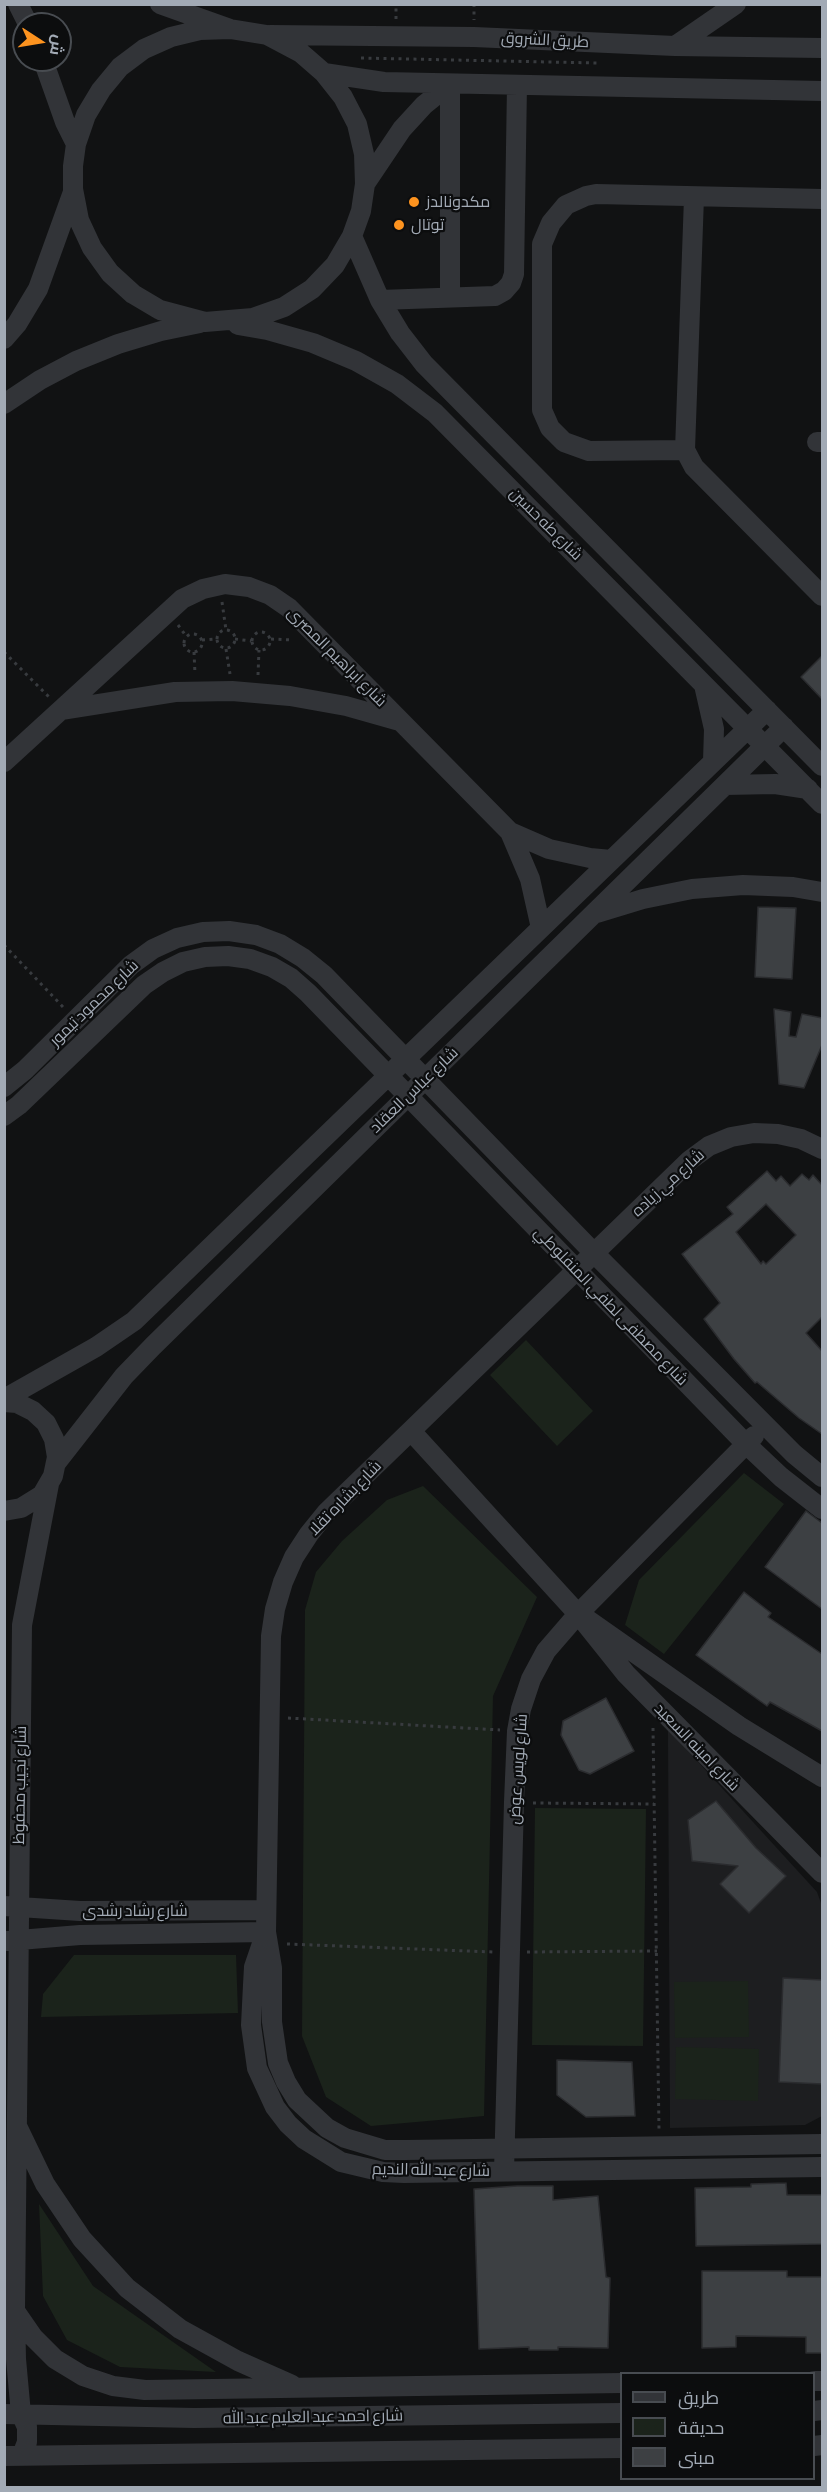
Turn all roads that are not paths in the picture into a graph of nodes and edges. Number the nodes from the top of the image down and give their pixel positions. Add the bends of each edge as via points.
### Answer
1 (160, 4) edge
2 (736, 4) edge
3 (230, 29) junction
4 (267, 35) junction
5 (675, 46) junction
6 (822, 48) edge
7 (47, 72) edge
8 (324, 73) junction
9 (450, 84) junction
10 (517, 85) junction
11 (822, 91) edge
12 (76, 144) junction
13 (365, 184) junction
14 (73, 189) junction
15 (694, 197) junction
16 (822, 199) edge
17 (352, 236) junction
18 (450, 296) junction
19 (380, 300) junction
20 (213, 322) junction
21 (4, 339) edge
22 (4, 404) edge
23 (685, 450) junction
24 (822, 597) edge
25 (704, 683) junction
26 (61, 710) junction
27 (767, 710) junction
28 (401, 722) junction
29 (748, 728) junction
30 (784, 728) junction
31 (765, 746) junction
32 (713, 761) junction
33 (4, 762) edge
34 (822, 766) edge
35 (725, 785) junction
36 (808, 789) junction
37 (822, 804) edge
38 (510, 832) junction
39 (611, 860) junction
40 (822, 892) edge
41 (595, 913) junction
42 (541, 928) junction
43 (52, 1043) junction
44 (67, 1059) junction
45 (405, 1060) junction
46 (388, 1076) junction
47 (424, 1080) junction
48 (4, 1087) edge
49 (407, 1097) junction
50 (4, 1116) edge
51 (822, 1149) edge
52 (593, 1252) junction
53 (575, 1269) junction
54 (4, 1401) edge
55 (765, 1425) junction
56 (411, 1431) junction
57 (746, 1444) junction
58 (56, 1463) junction
59 (822, 1477) edge
60 (49, 1484) junction
61 (822, 1509) edge
62 (4, 1511) edge
63 (578, 1614) junction
64 (822, 1777) edge
65 (822, 1873) edge
66 (11, 1906) edge
67 (266, 1910) junction
68 (267, 1937) junction
69 (11, 1941) edge
70 (16, 2124) junction
71 (822, 2144) edge
72 (505, 2148) junction
73 (822, 2167) edge
74 (504, 2171) junction
75 (15, 2310) junction
76 (620, 2384) edge
77 (297, 2388) junction
78 (620, 2413) edge
79 (13, 2414) edge
80 (620, 2448) edge
81 (13, 2455) edge

1 - 3 street
2 - 5 street
3 - 4 street
3 - 12 street via 200,30 144,49 100,90
4 - 5 street, طريق الشروق via 463,37
4 - 8 street via 301,53
5 - 6 street, طريق الشروق
7 - 12 street
8 - 9 street via 384,82
8 - 13 street via 357,124
9 - 10 street
9 - 13 street via 402,129
9 - 18 street
10 - 11 street
10 - 18 street via 514,274 511,283 495,296
12 - 14 street
13 - 17 street
14 - 20 street, شارع طه حسين via 83,229 110,273 159,310
14 - 21 street via 38,288
15 - 16 street
15 - 23 street
15 - 23 street via 586,196 558,213 542,244 542,410 550,428 564,442 589,451
17 - 19 street, شارع طه حسين
17 - 20 street via 335,265 312,289 284,307 253,318
18 - 19 street
19 - 27 street, شارع طه حسين via 424,364
20 - 22 street via 150,334 76,361
20 - 25 street, شارع طه حسين via 267,330 313,343 397,384 435,413
23 - 24 street via 694,467
25 - 29 street, شارع طه حسين
25 - 32 street via 714,729
26 - 28 street via 175,692 232,691 346,706
26 - 28 street, شارع ابراهيم المصرى via 182,599 203,589 249,586 289,608
26 - 33 street, شارع ابراهيم المصرى
27 - 29 street, شارع عباس العقاد
27 - 30 street, شارع طه حسين
28 - 38 street, شارع ابراهيم المصرى
29 - 31 street, شارع طه حسين
29 - 32 street, شارع عباس العقاد
30 - 31 street, شارع عباس العقاد
30 - 34 street, شارع طه حسين
31 - 35 street, شارع عباس العقاد
31 - 36 street, شارع طه حسين
32 - 39 street, شارع عباس العقاد
35 - 36 street via 766,783
35 - 41 street, شارع عباس العقاد
36 - 37 street, شارع طه حسين
38 - 39 street, شارع ابراهيم المصرى via 549,849
38 - 42 street, شارع ابراهيم المصرى via 530,879
39 - 42 street, شارع عباس العقاد
40 - 41 street via 743,885 692,889
41 - 47 street, شارع عباس العقاد
42 - 45 street, شارع عباس العقاد
43 - 44 street
43 - 45 street, شارع محمود تيمور via 131,965 153,949 177,938 229,931 256,935 303,958
43 - 48 street, شارع محمود تيمور
44 - 46 street, شارع محمود تيمور via 144,985 163,972 183,962 228,956 272,966 291,978
44 - 50 street, شارع محمود تيمور
45 - 46 street, شارع عباس العقاد
45 - 47 street, شارع محمود تيمور
46 - 49 street, شارع محمود تيمور
46 - 54 street, شارع عباس العقاد via 134,1321
47 - 49 street, شارع عباس العقاد
47 - 52 street, شارع مصطفى لطفي المنفلوطي
49 - 53 street, شارع مصطفى لطفي المنفلوطي
49 - 58 street, شارع عباس العقاد via 131,1369
51 - 52 street, شارع مي زياده via 778,1134 743,1135 709,1146
52 - 53 street, شارع بشاره تقلا
52 - 55 street, شارع مصطفى لطفي المنفلوطي
53 - 56 street, شارع بشاره تقلا
53 - 57 street, شارع مصطفى لطفي المنفلوطي
54 - 58 street via 33,1411 46,1423 54,1439
55 - 57 street, شارع لويس عوض
55 - 59 street, شارع مصطفى لطفي المنفلوطي
56 - 63 street, شارع امينه السعيد
56 - 67 street, شارع بشاره تقلا via 326,1513 294,1557 283,1582 271,1636
57 - 61 street, شارع مصطفى لطفي المنفلوطي
57 - 63 street, شارع لويس عوض
58 - 60 street, شارع نجيب محفوظ
60 - 62 street via 32,1503
60 - 66 street, شارع نجيب محفوظ via 22,1625
63 - 64 street, شارع امينه السعيد via 739,1726
63 - 65 street, شارع امينه السعيد via 653,1702
63 - 72 street, شارع لويس عوض via 546,1651 531,1679 517,1731
66 - 67 street, شارع رشاد رشدى via 80,1911
66 - 69 street, شارع نجيب محفوظ
67 - 68 street, شارع بشاره تقلا
68 - 69 street, شارع رشاد رشدى via 80,1935
68 - 72 street, شارع عبد الله النديم via 273,1968 278,2063 292,2091 311,2115 345,2138 385,2150
68 - 74 street, شارع عبد الله النديم via 254,1967 252,2047 264,2088 288,2124 321,2152 361,2168 404,2173
69 - 70 street, شارع نجيب محفوظ
70 - 75 street, شارع نجيب محفوظ
70 - 77 street via 45,2184 82,2239 127,2288 180,2329
71 - 72 street, شارع عبد الله النديم
72 - 74 street, شارع لويس عوض
73 - 74 street, شارع عبد الله النديم
75 - 77 street via 33,2337 55,2359 83,2376 113,2386 145,2390
75 - 79 street, شارع نجيب محفوظ
76 - 77 street
78 - 79 street, شارع احمد عبد العليم عبد الله via 194,2418
79 - 81 street, شارع نجيب محفوظ via 27,2427 27,2442
80 - 81 street, شارع احمد عبد العليم عبد الله

